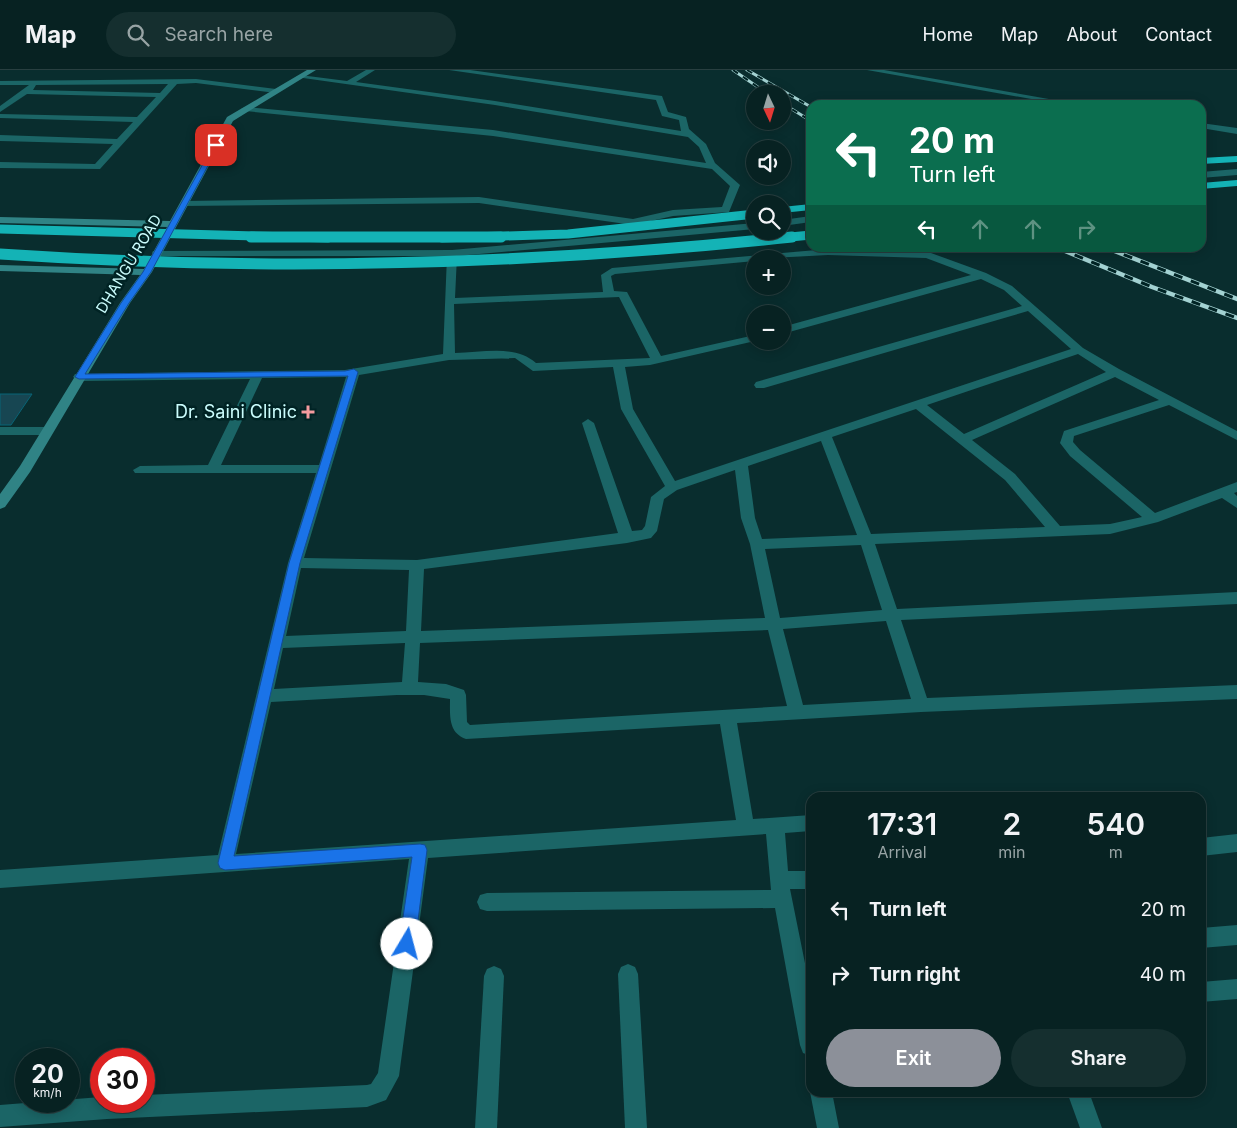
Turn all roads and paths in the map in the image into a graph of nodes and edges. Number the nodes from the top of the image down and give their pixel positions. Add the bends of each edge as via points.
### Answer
1 (312, 70) edge
2 (371, 70) edge
3 (453, 70) edge
4 (871, 70) edge
5 (300, 77) junction
6 (37, 81) junction
7 (175, 81) junction
8 (0, 83) edge
9 (349, 84) junction
10 (276, 91) junction
11 (27, 92) junction
12 (162, 96) junction
13 (1049, 100) edge
14 (245, 109) junction
15 (0, 110) edge
16 (0, 116) edge
17 (140, 120) junction
18 (1206, 126) edge
19 (1237, 131) edge
20 (691, 135) junction
21 (0, 138) edge
22 (121, 142) junction
23 (1237, 159) edge
24 (1206, 161) edge
25 (0, 164) edge
26 (714, 167) junction
27 (1237, 172) edge
28 (1206, 174) edge
29 (1237, 183) edge
30 (1206, 186) edge
31 (184, 204) junction
32 (806, 208) edge
33 (791, 209) edge
34 (746, 215) edge
35 (0, 220) edge
36 (806, 220) edge
37 (791, 222) edge
38 (173, 224) junction
39 (746, 227) edge
40 (0, 229) edge
41 (806, 236) edge
42 (157, 253) junction
43 (452, 253) junction
44 (0, 254) edge
45 (0, 268) edge
46 (147, 272) junction
47 (982, 275) junction
48 (609, 293) junction
49 (449, 301) junction
50 (1031, 307) junction
51 (791, 328) edge
52 (746, 340) edge
53 (1079, 350) junction
54 (450, 357) junction
55 (657, 360) junction
56 (618, 364) junction
57 (354, 372) junction
58 (1115, 372) junction
59 (258, 375) junction
60 (79, 377) junction
61 (760, 385) dead end
62 (1172, 400) junction
63 (918, 404) junction
64 (588, 423) dead end
65 (0, 431) edge
66 (47, 431) junction
67 (825, 435) junction
68 (1237, 436) edge
69 (964, 439) junction
70 (741, 464) junction
71 (322, 469) junction
72 (140, 470) dead end
73 (212, 470) junction
74 (672, 487) junction
75 (1237, 487) edge
76 (1223, 492) junction
77 (1237, 503) edge
78 (0, 504) edge
79 (1153, 519) junction
80 (1058, 532) junction
81 (627, 538) junction
82 (866, 538) junction
83 (757, 544) junction
84 (295, 563) junction
85 (417, 565) junction
86 (1237, 598) edge
87 (891, 615) junction
88 (774, 624) junction
89 (413, 637) junction
90 (276, 642) junction
91 (410, 688) junction
92 (1237, 692) edge
93 (264, 696) junction
94 (921, 705) junction
95 (797, 712) junction
96 (727, 716) junction
97 (806, 823) edge
98 (776, 826) junction
99 (746, 828) junction
100 (1237, 843) edge
101 (1206, 846) edge
102 (420, 850) junction
103 (225, 863) junction
104 (0, 879) edge
105 (806, 882) edge
106 (781, 890) junction
107 (487, 902) dead end
108 (1237, 935) edge
109 (1206, 938) edge
110 (804, 966) edge
111 (628, 974) dead end
112 (494, 976) dead end
113 (806, 988) edge
114 (1237, 990) edge
115 (1206, 992) edge
116 (822, 1097) edge
117 (1080, 1097) edge
118 (0, 1116) edge
119 (486, 1128) edge
120 (636, 1128) edge
121 (828, 1128) edge
122 (1091, 1128) edge

1 - 5 street, DHANGU ROAD
2 - 9 street
3 - 20 street via 657,98 661,100 663,112 683,119
4 - 13 street
5 - 9 street
5 - 10 street, DHANGU ROAD
6 - 7 street
6 - 8 street
6 - 11 street
7 - 10 street via 196,80
7 - 12 street
9 - 20 street via 495,103
10 - 14 street, DHANGU ROAD
11 - 12 street
11 - 15 street
12 - 17 street
14 - 26 street via 493,133
14 - 31 street, DHANGU ROAD via 230,119
16 - 17 street
17 - 22 street
18 - 19 street
20 - 26 street via 703,146
21 - 22 street
22 - 25 street via 100,166 92,168
23 - 24 highway
26 - 31 street via 735,185 726,210 673,213 633,222 479,200
27 - 28 street
29 - 30 highway
31 - 38 street, DHANGU ROAD
32 - 33 highway
34 - 40 highway, bridge via 506,237 333,239
35 - 38 street
36 - 37 street
38 - 42 street, DHANGU ROAD
39 - 43 street
41 - 44 highway, bridge via 552,256 313,264 97,260
42 - 43 street
42 - 46 street, DHANGU ROAD
43 - 49 street
45 - 46 street
46 - 60 street, DHANGU ROAD
47 - 48 street via 918,254 828,252 612,272 606,274
47 - 50 street via 1008,288
47 - 51 street
48 - 49 street
48 - 55 street via 626,297
49 - 54 street
50 - 53 street
50 - 61 street
52 - 55 street
53 - 58 street
53 - 63 street
54 - 56 street via 519,356 533,367
54 - 57 street
55 - 56 street
56 - 74 street via 627,409
57 - 59 street
57 - 71 street
58 - 62 street
58 - 69 street
59 - 60 street
59 - 73 street
60 - 66 street, DHANGU ROAD
62 - 68 street
62 - 79 street via 1068,434 1066,438 1066,443 1075,453
63 - 67 street
63 - 69 street
64 - 81 street
65 - 66 street
66 - 78 street, DHANGU ROAD
67 - 70 street
67 - 82 street
69 - 80 street via 1010,477
70 - 74 street
70 - 83 street via 748,518
71 - 73 street
71 - 84 street
72 - 73 street
74 - 81 street via 658,498 650,532
75 - 76 street
76 - 77 street
76 - 79 street
79 - 80 street via 1110,529
80 - 82 street
81 - 85 street
82 - 83 street
82 - 87 street
83 - 88 street
84 - 85 street
84 - 90 street
85 - 89 street
86 - 87 street
87 - 88 street
87 - 94 street
88 - 89 street
88 - 95 street
89 - 90 street
89 - 91 street
90 - 93 street
91 - 93 street
91 - 96 street via 458,696 459,724 466,732
92 - 94 street
93 - 103 street
94 - 95 street
95 - 96 street
96 - 99 street
97 - 98 street
98 - 99 street
98 - 106 street
99 - 102 street
100 - 101 street
102 - 103 street
102 - 118 street via 388,1076 378,1092 367,1096
103 - 104 street
105 - 106 street
106 - 107 street
106 - 110 street
108 - 109 street
110 - 113 street
111 - 120 street
112 - 119 street
114 - 115 street
116 - 121 street
117 - 122 street

